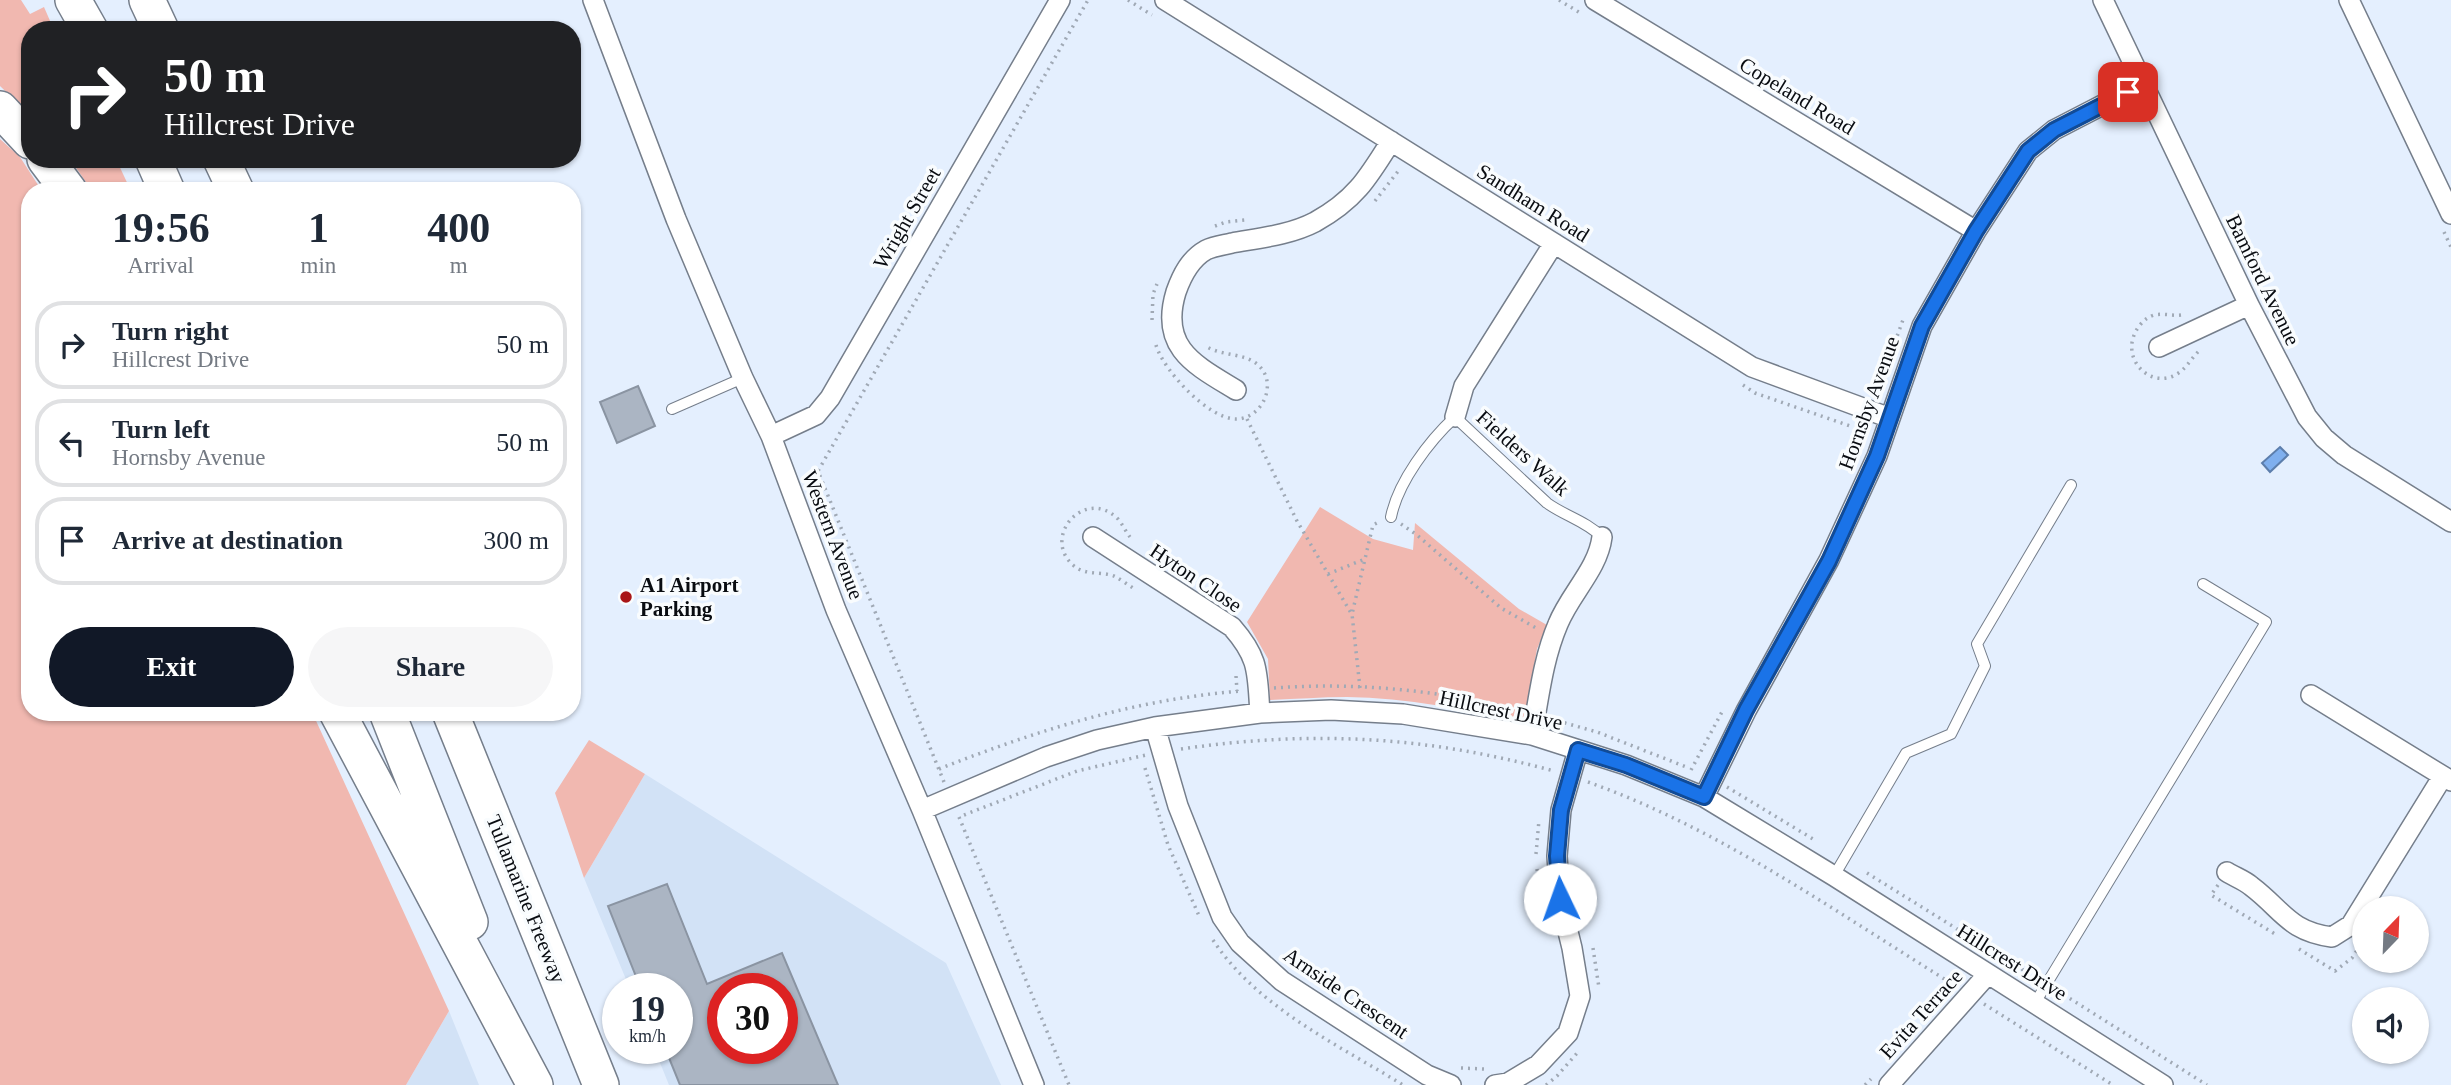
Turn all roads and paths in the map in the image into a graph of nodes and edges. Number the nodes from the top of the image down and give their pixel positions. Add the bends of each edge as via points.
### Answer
1 (73, 0) edge
2 (79, 0) edge
3 (147, 0) edge
4 (593, 0) edge
5 (1060, 0) edge
6 (1088, 0) edge
7 (1165, 0) edge
8 (1595, 0) edge
9 (2103, 0) edge
10 (2349, 0) edge
11 (86, 21) edge
12 (88, 21) edge
13 (156, 21) edge
14 (2143, 84) junction
15 (0, 110) edge
16 (21, 132) edge
17 (1391, 141) junction
18 (1399, 170) dead end
19 (1370, 205) dead end
20 (2451, 214) edge
21 (1248, 220) dead end
22 (1208, 229) dead end
23 (1976, 231) junction
24 (1553, 243) junction
25 (1157, 283) dead end
26 (2249, 306) junction
27 (2191, 311) dead end
28 (1152, 322) dead end
29 (1153, 334) dead end
30 (1201, 341) dead end
31 (2158, 347) dead end
32 (2202, 347) dead end
33 (743, 378) junction
34 (1236, 390) dead end
35 (672, 409) dead end
36 (1455, 417) junction
37 (1247, 418) junction
38 (1890, 418) junction
39 (771, 436) junction
40 (2071, 485) dead end
41 (1391, 517) junction
42 (2451, 522) edge
43 (1093, 537) dead end
44 (1602, 537) joint
45 (1365, 559) junction
46 (1328, 573) junction
47 (2203, 584) dead end
48 (1352, 614) junction
49 (1553, 637) junction
50 (1360, 688) dead end
51 (2311, 695) dead end
52 (1260, 713) junction
53 (342, 721) edge
54 (391, 721) edge
55 (454, 721) edge
56 (1155, 727) junction
57 (1532, 735) junction
58 (1172, 750) junction
59 (1578, 750) junction
60 (1184, 759) dead end
61 (1550, 770) junction
62 (1571, 776) junction
63 (1730, 776) dead end
64 (2447, 779) edge
65 (1548, 782) dead end
66 (1725, 786) dead end
67 (1704, 797) junction
68 (955, 808) junction
69 (922, 810) junction
70 (1540, 815) dead end
71 (1536, 857) dead end
72 (1537, 868) dead end
73 (2227, 872) dead end
74 (1835, 876) junction
75 (1542, 910) dead end
76 (1988, 974) junction
77 (1969, 995) junction
78 (2035, 1003) junction
79 (1452, 1076) edge
80 (1494, 1076) edge
81 (535, 1085) edge
82 (601, 1085) edge
83 (1034, 1085) edge
84 (1069, 1085) edge
85 (1889, 1085) edge
86 (2113, 1085) edge
87 (2163, 1085) edge

1 - 11 highway
2 - 12 highway
3 - 13 highway
4 - 33 street, Western Avenue via 676,219
5 - 39 street, Wright Street via 830,398 816,415
6 - 68 path via 818,471
7 - 17 street, Sandham Road
8 - 23 street, Copeland Road
9 - 14 street, Bamford Avenue
10 - 20 street
14 - 23 street, Hornsby Avenue via 2063,125 2028,151
14 - 26 street, Bamford Avenue
15 - 16 highway
17 - 24 street, Sandham Road
17 - 34 street via 1366,182 1315,222 1293,232 1208,248 1181,276 1172,307 1174,338 1194,364
18 - 19 path
21 - 22 path
23 - 38 street, Hornsby Avenue via 1922,326
24 - 36 street via 1464,386
24 - 38 street, Sandham Road via 1752,367
25 - 28 path
26 - 31 street
26 - 42 street, Bamford Avenue via 2307,417 2324,438 2366,470
27 - 32 path via 2150,316 2131,341 2133,359 2149,374 2168,378 2178,374
29 - 37 path via 1159,356 1195,396 1217,414
30 - 37 path via 1217,352 1245,357 1264,371 1268,392 1260,408
33 - 35 lane
33 - 39 street, Western Avenue
36 - 41 lane via 1436,435 1395,499
36 - 44 lane, Fielders Walk via 1547,503
37 - 46 path
38 - 67 street, Hornsby Avenue via 1829,561 1746,710
39 - 69 street, Western Avenue via 836,610
40 - 74 lane via 1976,644 1985,666 1951,734 1906,753
41 - 45 path via 1373,525
41 - 49 path via 1501,608
43 - 52 street, Hyton Close via 1232,626 1248,645 1257,667
44 - 49 street via 1600,552
45 - 46 path
45 - 48 path
46 - 48 path
47 - 78 lane via 2266,622
48 - 50 path
49 - 57 street
51 - 64 street
52 - 56 street, Hillcrest Drive
52 - 57 street, Hillcrest Drive via 1403,714
53 - 81 highway
54 - 81 highway
55 - 82 highway, Tullamarine Freeway
56 - 58 street, Arnside Crescent
56 - 68 street, Hillcrest Drive via 1046,757
57 - 59 street, Hillcrest Drive
58 - 60 path
58 - 61 path via 1274,738 1351,738 1466,750
58 - 68 path via 1077,771
58 - 79 street, Arnside Crescent via 1178,806 1222,917 1240,943 1282,981 1427,1074
59 - 62 street
59 - 67 street, Hillcrest Drive
61 - 62 path
61 - 65 path
62 - 77 path via 1651,807 1728,846
62 - 80 street via 1561,810 1557,856 1560,899 1580,996 1567,1033 1538,1065 1508,1083
63 - 66 path
64 - 73 street via 2351,925 2332,937 2312,934 2289,921 2250,885
67 - 74 street, Hillcrest Drive
68 - 69 street, Hillcrest Drive
68 - 84 path
69 - 83 street, Western Avenue
70 - 71 path
72 - 75 path
74 - 76 street, Hillcrest Drive
76 - 77 street, Evita Terrace
76 - 78 street, Hillcrest Drive
77 - 85 street, Evita Terrace
77 - 86 path
78 - 87 street, Hillcrest Drive
79 - 80 path via 1463,1068

